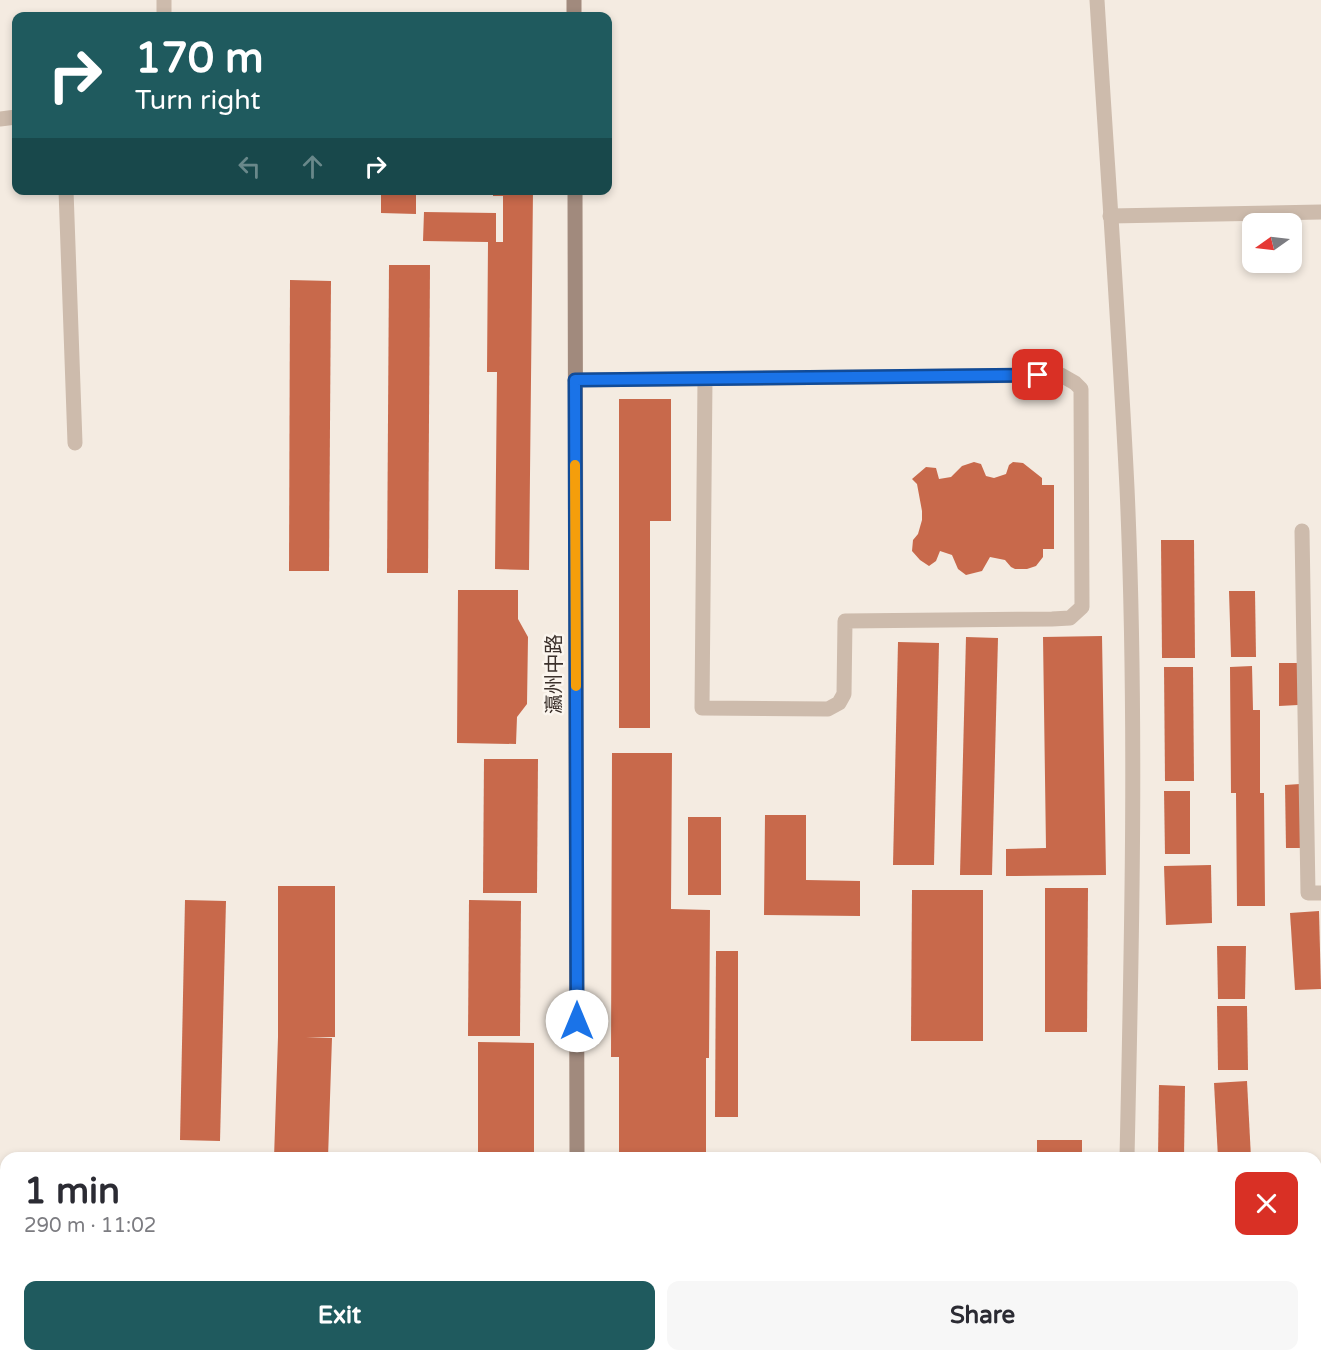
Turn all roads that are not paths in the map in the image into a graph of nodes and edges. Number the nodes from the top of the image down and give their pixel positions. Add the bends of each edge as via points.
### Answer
1 (1097, 0) edge
2 (66, 195) edge
3 (575, 195) edge
4 (1321, 212) edge
5 (1110, 216) junction
6 (705, 379) junction
7 (575, 380) junction
8 (75, 443) dead end
9 (1302, 531) dead end
10 (1321, 893) edge
11 (577, 1152) edge
12 (1127, 1152) edge

1 - 5 street
2 - 8 street
3 - 7 main road, 瀛州中路
4 - 5 street
5 - 12 street via 1127,490 1132,702 1134,817
6 - 6 street via 1061,375 1068,379 1081,389 1082,607 1070,618 845,621 844,694 839,704 828,709 702,708
6 - 7 street
7 - 11 main road, 瀛州中路
9 - 10 street via 1308,893

